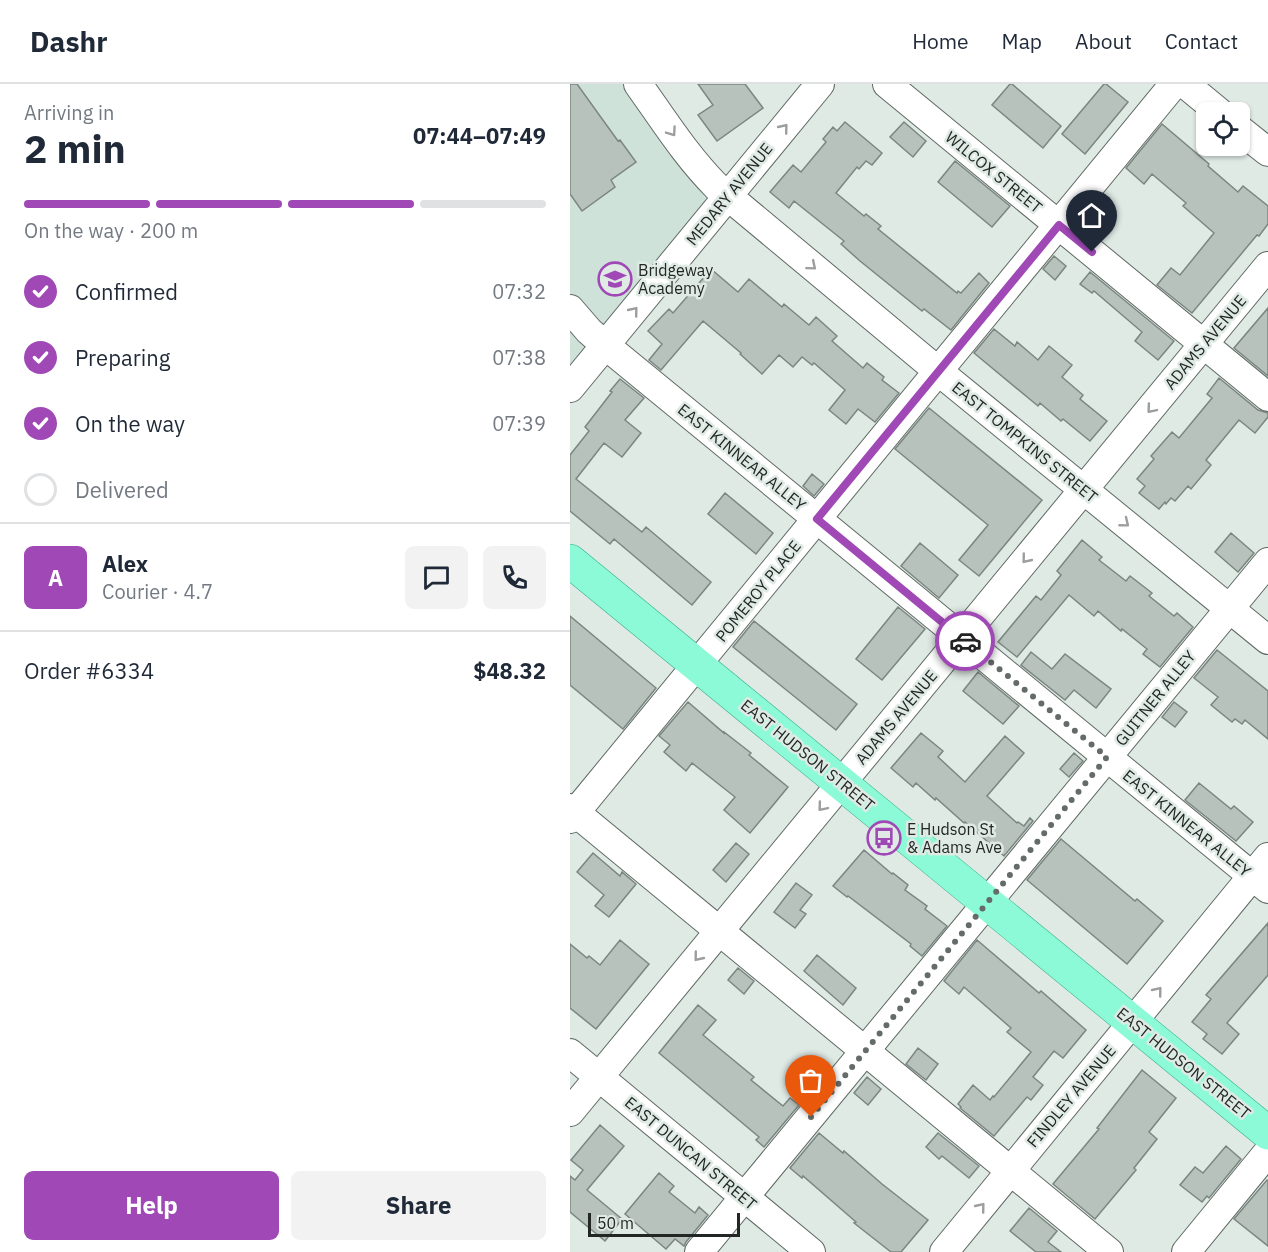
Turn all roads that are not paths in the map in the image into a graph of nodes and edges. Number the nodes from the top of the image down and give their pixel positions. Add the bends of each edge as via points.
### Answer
1 (638, 84) edge
2 (820, 84) edge
3 (888, 84) edge
4 (1174, 84) edge
5 (1185, 84) edge
6 (1207, 102) edge
7 (1250, 138) edge
8 (1268, 152) edge
9 (728, 197) junction
10 (1059, 225) junction
11 (1268, 266) edge
12 (570, 309) edge
13 (1204, 344) junction
14 (605, 345) junction
15 (938, 371) junction
16 (570, 388) edge
17 (1268, 397) edge
18 (1084, 489) junction
19 (817, 519) junction
20 (570, 561) edge
21 (1268, 562) edge
22 (1230, 608) junction
23 (962, 638) junction
24 (1268, 639) edge
25 (697, 665) junction
26 (1107, 757) junction
27 (842, 783) junction
28 (572, 813) edge
29 (1263, 874) edge
30 (988, 902) junction
31 (720, 931) junction
32 (1133, 1022) junction
33 (865, 1051) junction
34 (570, 1053) edge
35 (599, 1077) junction
36 (570, 1112) edge
37 (1268, 1132) edge
38 (1268, 1152) edge
39 (1010, 1170) junction
40 (745, 1197) junction
41 (699, 1252) edge
42 (811, 1252) edge
43 (944, 1252) edge
44 (1109, 1252) edge
45 (1186, 1252) edge

1 -> 9 street, EAST TOMPKINS STREET via 698,167
9 -> 2 street, MEDARY AVENUE
3 - 10 street, WILCOX STREET
4 - 10 street, POMEROY PLACE
5 - 6 street
7 - 8 street
14 -> 9 street, MEDARY AVENUE
9 -> 15 street, EAST TOMPKINS STREET
10 - 13 street, WILCOX STREET
10 - 15 street, POMEROY PLACE
11 - 13 street, ADAMS AVENUE
12 - 14 street, EAST KINNEAR ALLEY
13 - 17 street, WILCOX STREET
13 -> 18 street, ADAMS AVENUE
14 - 16 street, MEDARY AVENUE
14 - 19 street, EAST KINNEAR ALLEY
15 - 18 street, EAST TOMPKINS STREET
15 - 19 street, POMEROY PLACE
18 -> 22 street, EAST TOMPKINS STREET
18 -> 23 street, ADAMS AVENUE
19 - 23 street, EAST KINNEAR ALLEY
19 - 25 street, POMEROY PLACE
20 - 25 main road, EAST HUDSON STREET
21 - 22 street, GUITNER ALLEY
22 - 24 street, EAST TOMPKINS STREET
22 - 26 street, GUITNER ALLEY
23 - 26 street, EAST KINNEAR ALLEY
23 - 27 street, ADAMS AVENUE
25 - 27 main road, EAST HUDSON STREET
25 - 28 street, POMEROY PLACE
26 - 29 street, EAST KINNEAR ALLEY
26 - 30 street, GUITNER ALLEY
27 - 30 main road, EAST HUDSON STREET
27 -> 31 street, ADAMS AVENUE
28 - 31 street
32 -> 29 street, FINDLEY AVENUE
30 - 32 main road, EAST HUDSON STREET
30 - 33 street, GUITNER ALLEY
31 - 33 street
31 -> 35 street, ADAMS AVENUE
32 - 37 main road, EAST HUDSON STREET
32 - 39 street, FINDLEY AVENUE
33 - 39 street
33 - 40 street, GUITNER ALLEY
34 - 35 street, EAST DUNCAN STREET
35 - 36 street, ADAMS AVENUE
35 - 40 street, EAST DUNCAN STREET
38 - 45 street
43 -> 39 street, FINDLEY AVENUE
39 - 44 street
40 - 41 street, GUITNER ALLEY
40 - 42 street, EAST DUNCAN STREET

